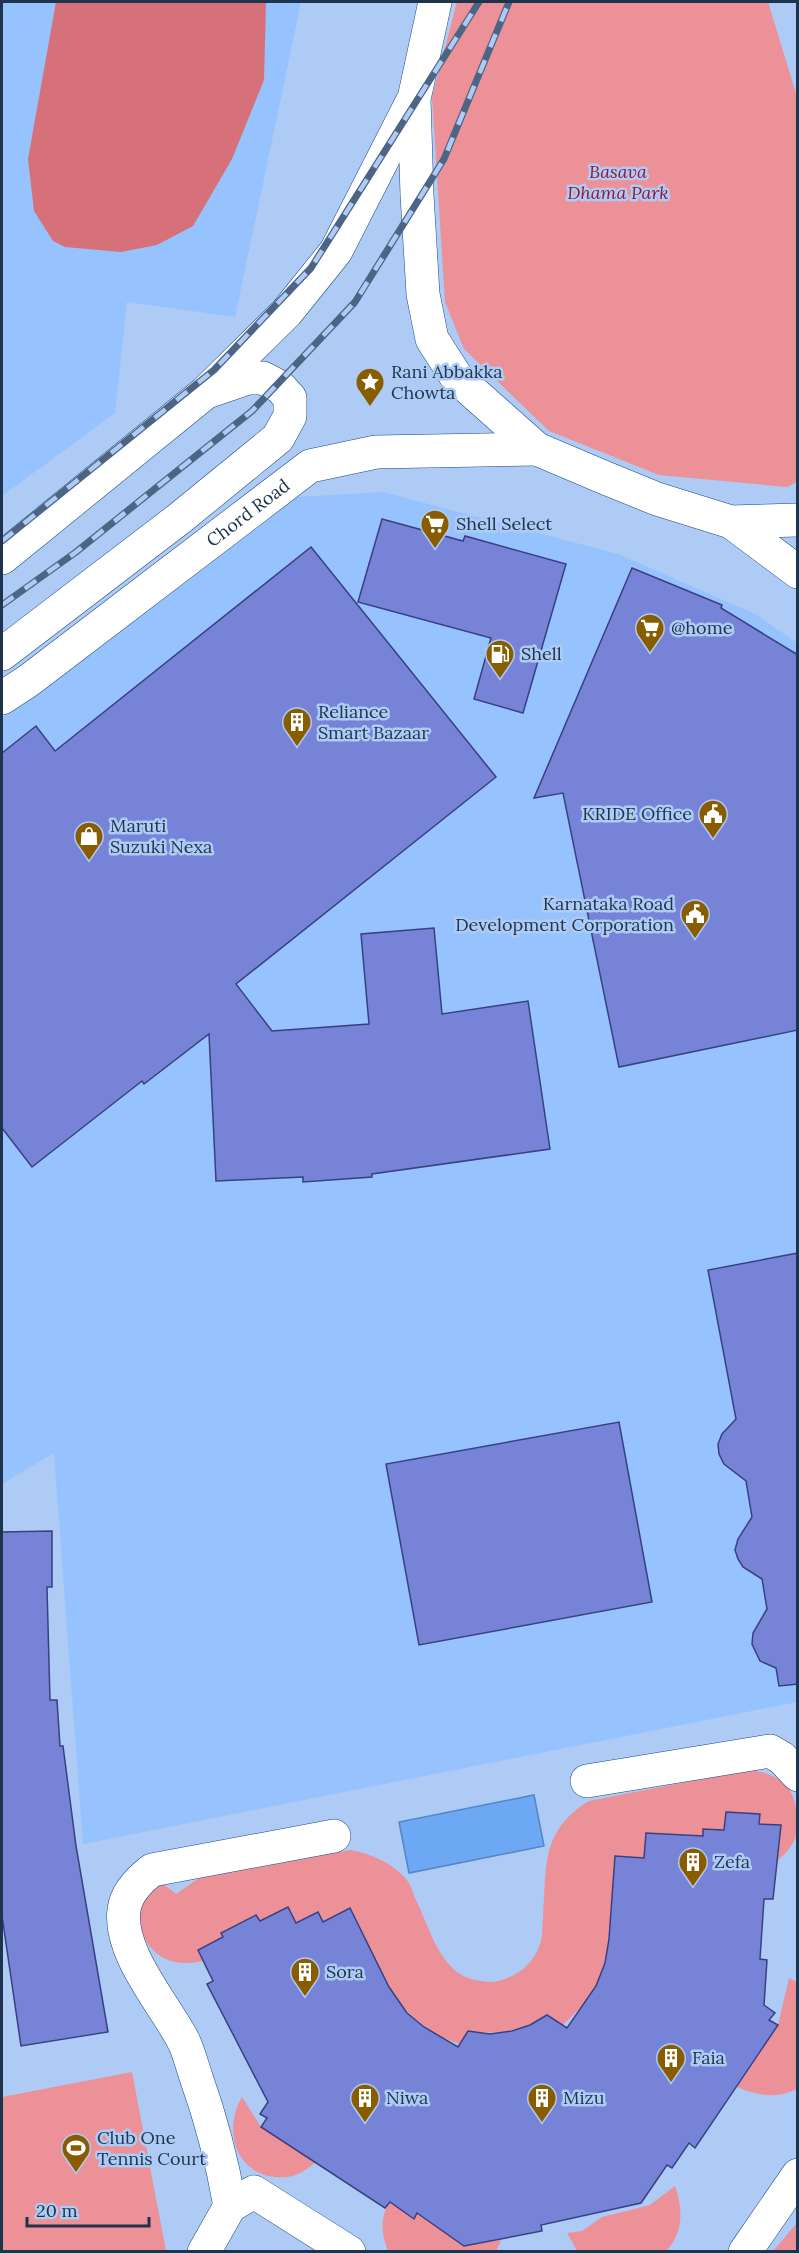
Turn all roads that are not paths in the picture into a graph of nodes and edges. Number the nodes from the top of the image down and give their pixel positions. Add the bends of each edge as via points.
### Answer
1 (435, 2) edge
2 (414, 99) junction
3 (205, 393) junction
4 (537, 449) junction
5 (798, 520) edge
6 (731, 522) junction
7 (2, 558) edge
8 (798, 572) edge
9 (2, 654) edge
10 (2, 698) edge
11 (798, 1775) edge
12 (587, 1781) dead end
13 (334, 1836) dead end
14 (798, 2175) edge
15 (242, 2199) junction
16 (204, 2252) edge
17 (349, 2252) edge
18 (745, 2252) edge

1 - 2 main road
2 - 3 main road via 336,251 287,312
2 - 4 main road via 423,294 432,339 457,378
3 - 7 main road
3 - 9 main road via 248,378 262,378 280,387 290,398 290,416 270,445
4 - 6 main road via 657,499
4 - 10 main road, Chord Road via 376,452 310,466
5 - 6 main road
6 - 8 main road
11 - 12 main road via 770,1751
13 - 15 main road via 152,1870 133,1888 123,1911 127,1942 153,1994 184,2042 222,2163
14 - 18 main road
15 - 16 main road
15 - 17 main road

